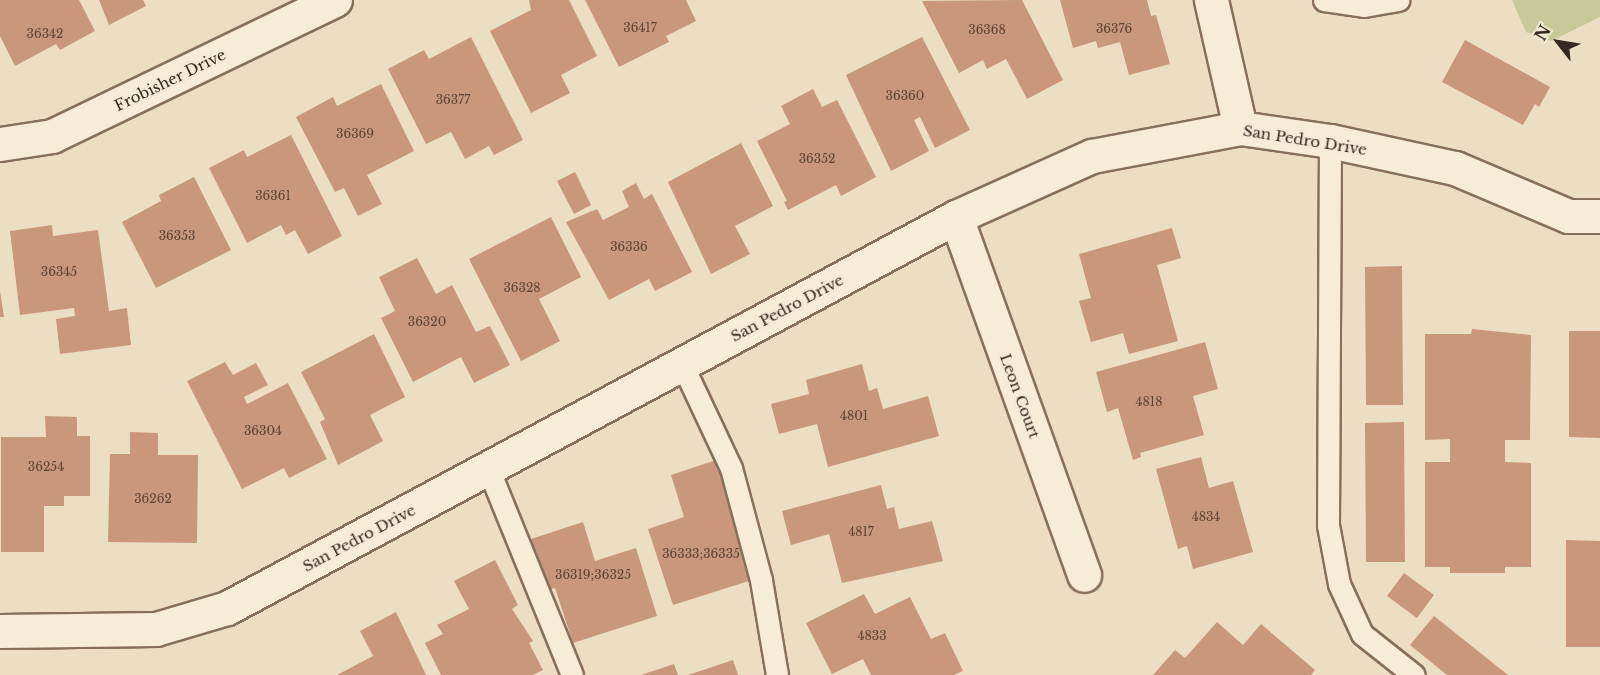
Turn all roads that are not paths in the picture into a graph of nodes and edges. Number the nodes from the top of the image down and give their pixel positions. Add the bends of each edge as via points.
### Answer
1 (335, 0) edge
2 (1211, 0) edge
3 (1324, 0) edge
4 (1398, 0) edge
5 (1240, 128) junction
6 (1330, 141) junction
7 (0, 144) edge
8 (1600, 216) edge
9 (956, 217) junction
10 (682, 364) junction
11 (488, 468) junction
12 (1084, 574) dead end
13 (0, 631) edge
14 (572, 675) edge
15 (777, 675) edge
16 (1414, 675) edge

1 - 7 street, Frobisher Drive via 52,136
2 - 5 street
3 - 4 lane via 1364,6
5 - 6 street, San Pedro Drive
5 - 9 street, San Pedro Drive via 1092,156
6 - 8 street, San Pedro Drive via 1455,168 1568,216
6 - 16 lane via 1328,525 1339,584 1362,634
9 - 10 street, San Pedro Drive
9 - 12 street, Leon Court
10 - 11 street, San Pedro Drive
10 - 15 lane via 731,468 761,580
11 - 13 street, San Pedro Drive via 227,608 156,629
11 - 14 lane

